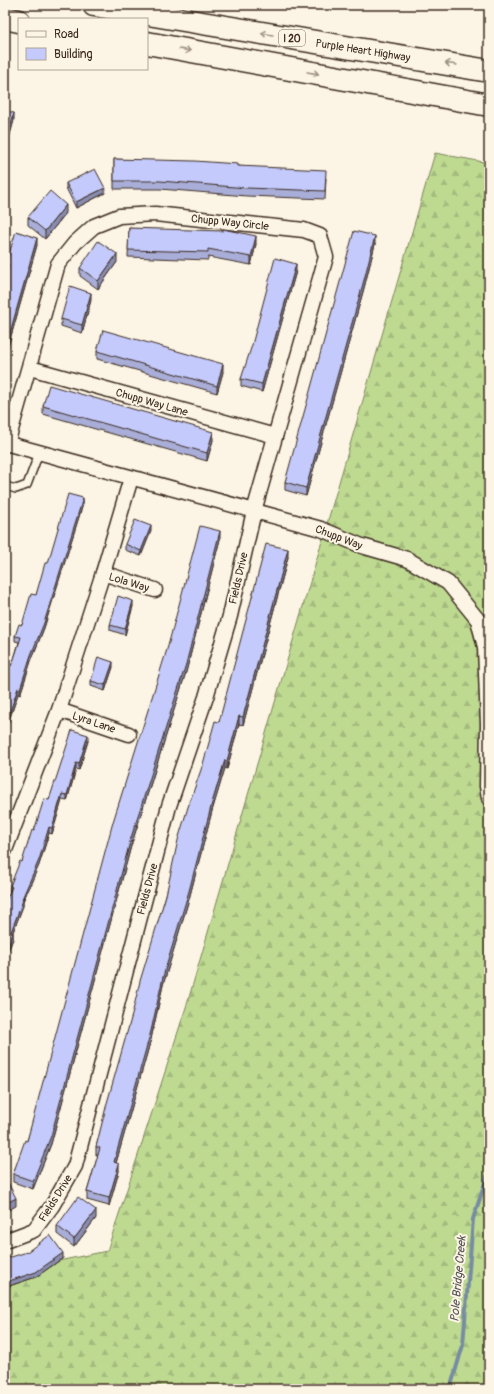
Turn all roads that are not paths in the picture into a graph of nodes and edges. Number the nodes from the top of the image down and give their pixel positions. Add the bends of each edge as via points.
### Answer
1 (94, 5) edge
2 (5, 18) edge
3 (18, 21) edge
4 (148, 44) edge
5 (489, 71) edge
6 (489, 105) edge
7 (30, 368) junction
8 (275, 436) junction
9 (6, 444) edge
10 (39, 453) junction
11 (131, 478) junction
12 (5, 486) edge
13 (254, 511) junction
14 (103, 573) junction
15 (156, 590) dead end
16 (59, 710) junction
17 (129, 734) dead end
18 (489, 798) edge
19 (5, 850) edge
20 (5, 1241) edge

5 -> 1 highway, Purple Heart Highway / I 20
2 - 3 highway
4 -> 6 highway
7 - 8 street, Chupp Way Lane
7 - 8 street, Chupp Way Circle via 58,264 74,243 94,226 119,216 155,214 304,230 320,236 326,256
7 - 9 street, Chupp Way Circle
8 - 13 street, Chupp Way Circle
9 - 10 street, Chupp Way
10 - 11 street, Chupp Way
10 - 12 lane via 27,485 16,489
11 - 13 street, Chupp Way
11 - 14 street
13 - 18 street, Chupp Way via 321,529 362,546 407,559 448,583 478,620 485,647
13 - 20 street, Fields Drive via 230,616 169,806 75,1166 52,1206 34,1230
14 - 15 street, Lola Way
14 - 16 street
16 - 17 street, Lyra Lane
16 - 19 street

